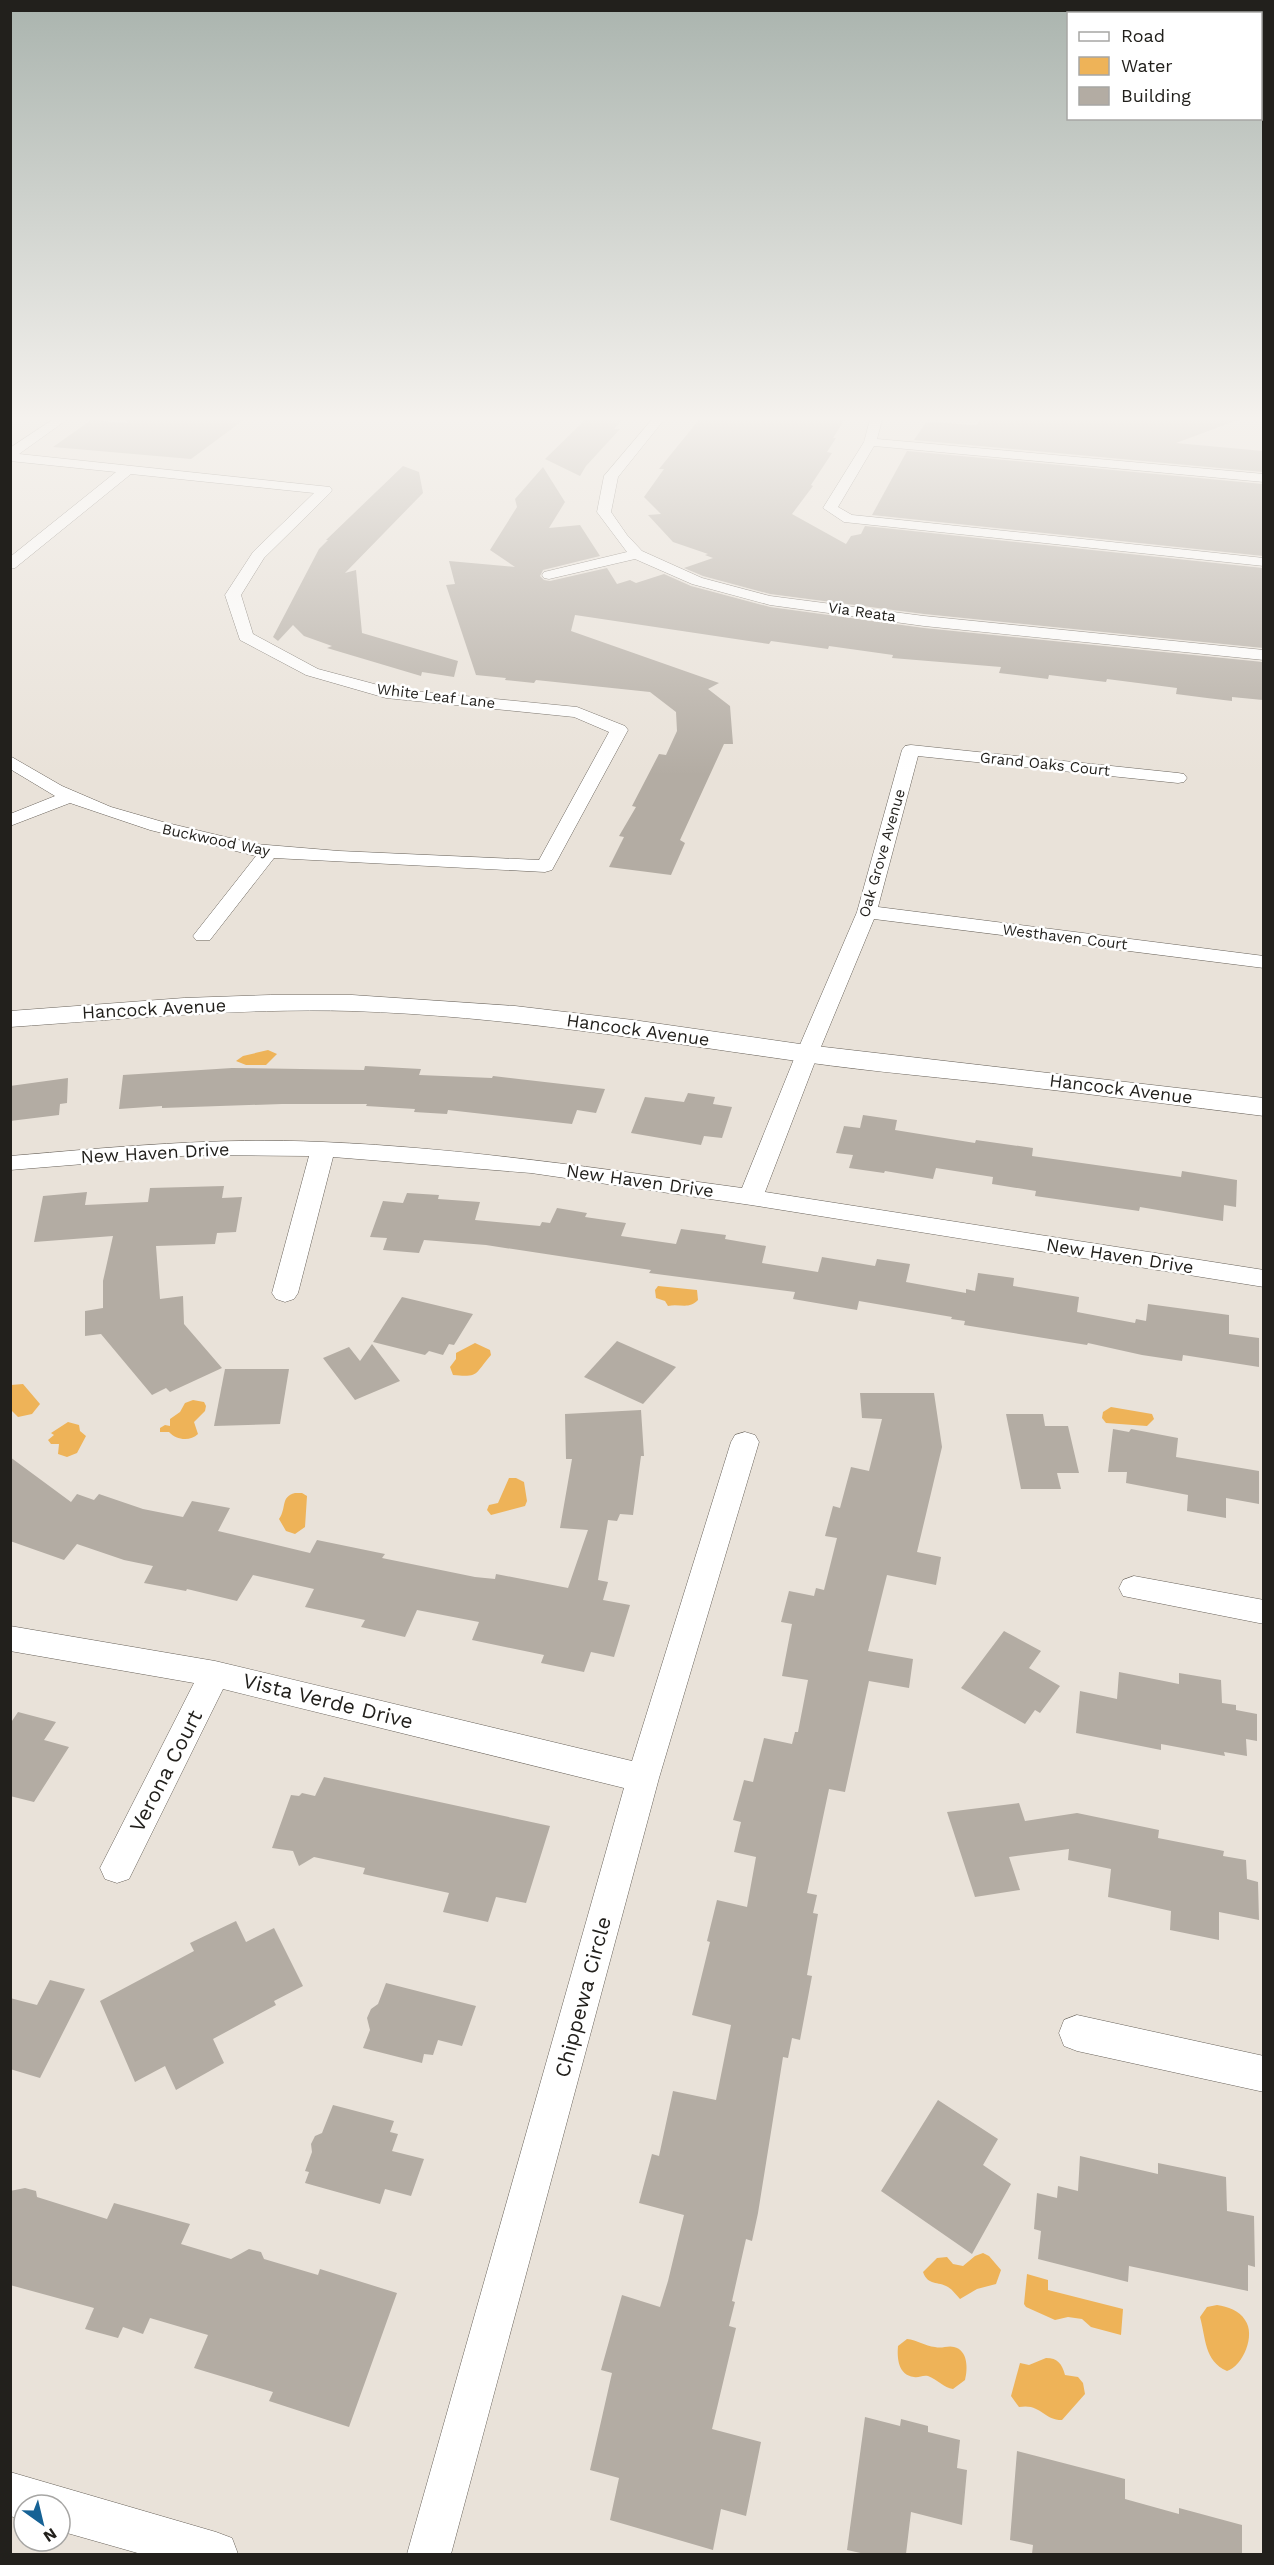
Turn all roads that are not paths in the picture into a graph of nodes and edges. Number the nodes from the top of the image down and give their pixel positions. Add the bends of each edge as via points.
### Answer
1 (46, 536) edge
2 (278, 536) edge
3 (620, 536) edge
4 (1010, 536) edge
5 (637, 554) junction
6 (1263, 562) edge
7 (10, 565) edge
8 (549, 575) dead end
9 (1263, 655) edge
10 (911, 750) joint
11 (10, 761) edge
12 (1178, 778) dead end
13 (68, 797) junction
14 (10, 821) edge
15 (269, 852) junction
16 (545, 866) joint
17 (867, 912) junction
18 (203, 936) dead end
19 (1263, 962) edge
20 (10, 1019) edge
21 (807, 1054) junction
22 (1263, 1107) edge
23 (323, 1149) junction
24 (10, 1163) edge
25 (752, 1197) junction
26 (1263, 1279) edge
27 (285, 1293) dead end
28 (745, 1442) dead end
29 (1134, 1588) dead end
30 (1263, 1612) edge
31 (10, 1638) edge
32 (215, 1674) junction
33 (643, 1778) junction
34 (117, 1868) dead end
35 (1077, 2032) dead end
36 (1263, 2074) edge
37 (72, 2512) edge
38 (216, 2554) edge
39 (429, 2554) edge

1 - 7 street
2 - 16 street, White Leaf Lane via 258,555 233,595 246,637 312,672 392,694 577,712 619,730
3 - 5 street, Via Reata
4 - 6 street
5 - 8 street
5 - 9 street, Via Reata via 697,581 770,600 947,623
10 - 12 street, Grand Oaks Court
10 - 17 street, Oak Grove Avenue
11 - 13 street, Buckwood Way
13 - 14 street
13 - 15 street, Buckwood Way via 150,826
15 - 16 street, Buckwood Way
15 - 18 street
17 - 19 street, Westhaven Court
17 - 21 street, Oak Grove Avenue
20 - 21 main road, Hancock Avenue via 184,1006 352,1003 515,1014
21 - 22 main road, Hancock Avenue
21 - 25 street, Oak Grove Avenue
23 - 24 street, New Haven Drive via 194,1148
23 - 25 street, New Haven Drive via 531,1166
23 - 27 street
25 - 26 street, New Haven Drive
28 - 33 street, Chippewa Circle
29 - 30 street
31 - 32 street, Vista Verde Drive
32 - 33 street, Vista Verde Drive
32 - 34 street, Verona Court
33 - 39 street, Chippewa Circle
35 - 36 street
37 - 38 street

